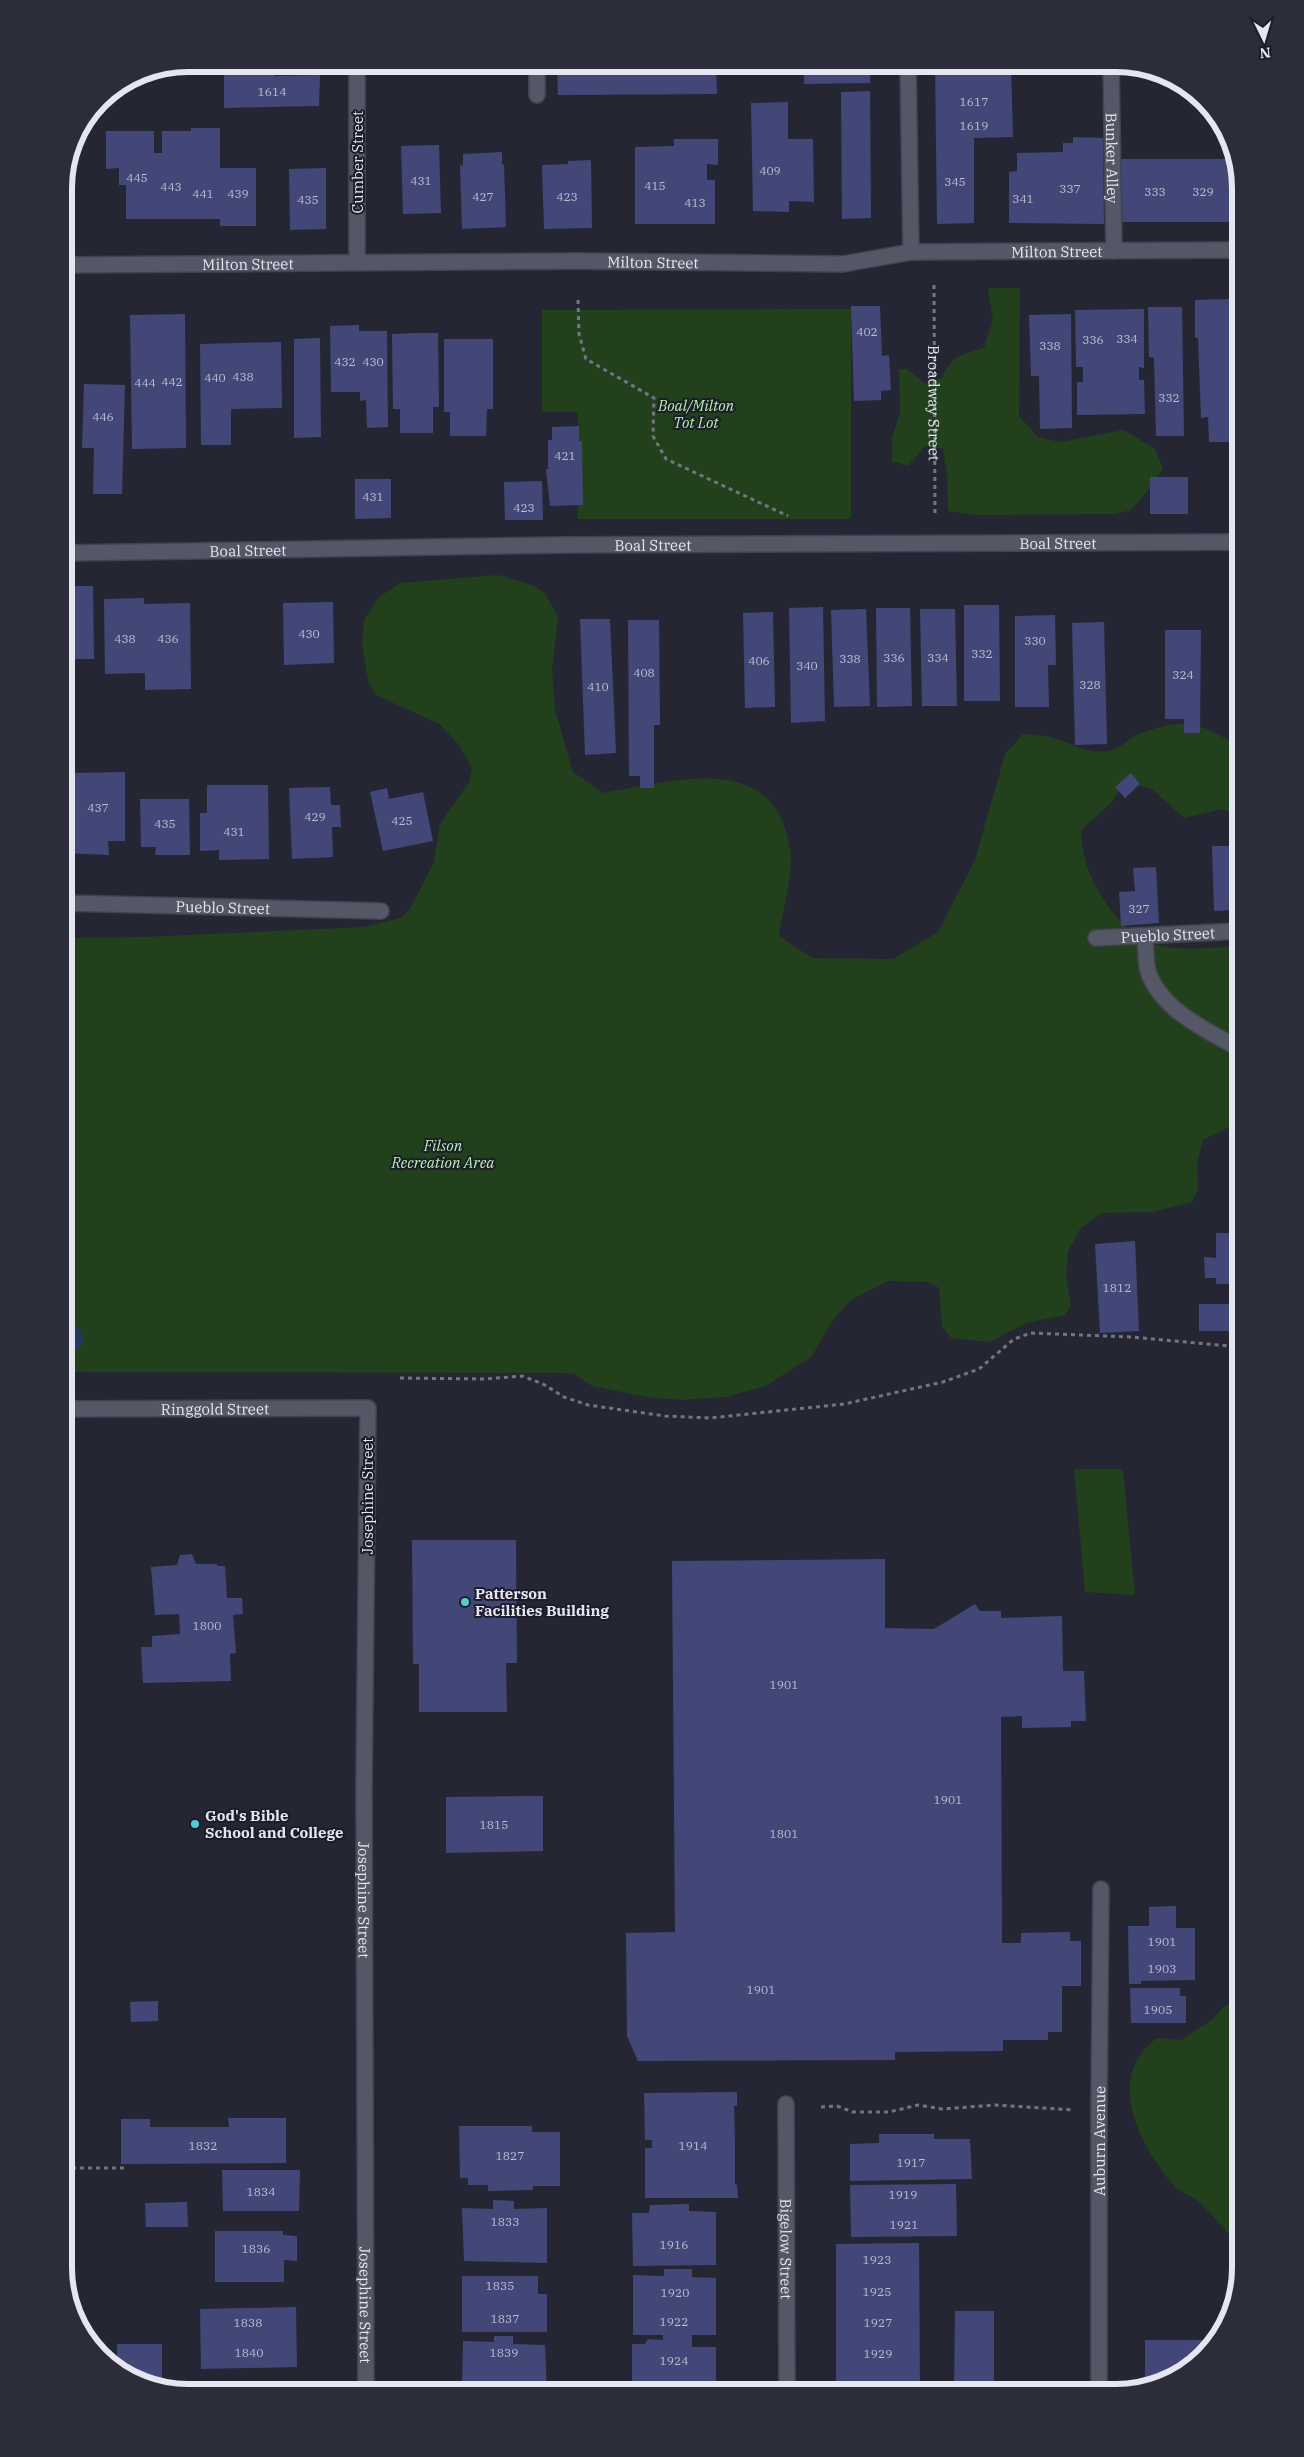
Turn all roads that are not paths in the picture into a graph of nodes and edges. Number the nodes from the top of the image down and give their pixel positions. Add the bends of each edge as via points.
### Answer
1 (357, 73) edge
2 (537, 73) edge
3 (908, 73) edge
4 (1111, 73) edge
5 (538, 95) dead end
6 (1232, 250) edge
7 (1114, 251) junction
8 (911, 252) junction
9 (357, 261) junction
10 (73, 265) edge
11 (1232, 542) edge
12 (73, 553) edge
13 (73, 903) edge
14 (381, 911) dead end
15 (1232, 931) edge
16 (1146, 936) junction
17 (1096, 938) dead end
18 (1232, 1044) edge
19 (368, 1408) joint
20 (73, 1409) edge
21 (1101, 1889) dead end
22 (786, 2104) dead end
23 (366, 2384) edge
24 (787, 2384) edge
25 (1099, 2384) edge

1 - 9 street, Cumber Street
2 - 5 street
3 - 8 street
4 - 7 street, Bunker Alley
6 - 7 street, Milton Street
7 - 8 street, Milton Street
8 - 9 street, Milton Street via 843,264
9 - 10 street, Milton Street
11 - 12 street, Boal Street via 570,545
13 - 14 street, Pueblo Street
15 - 16 street, Pueblo Street
16 - 17 street, Pueblo Street
16 - 18 street via 1148,972 1157,991 1201,1027
19 - 20 street, Ringgold Street
19 - 23 street, Josephine Street via 364,1786
21 - 25 street, Auburn Avenue
22 - 24 street, Bigelow Street

